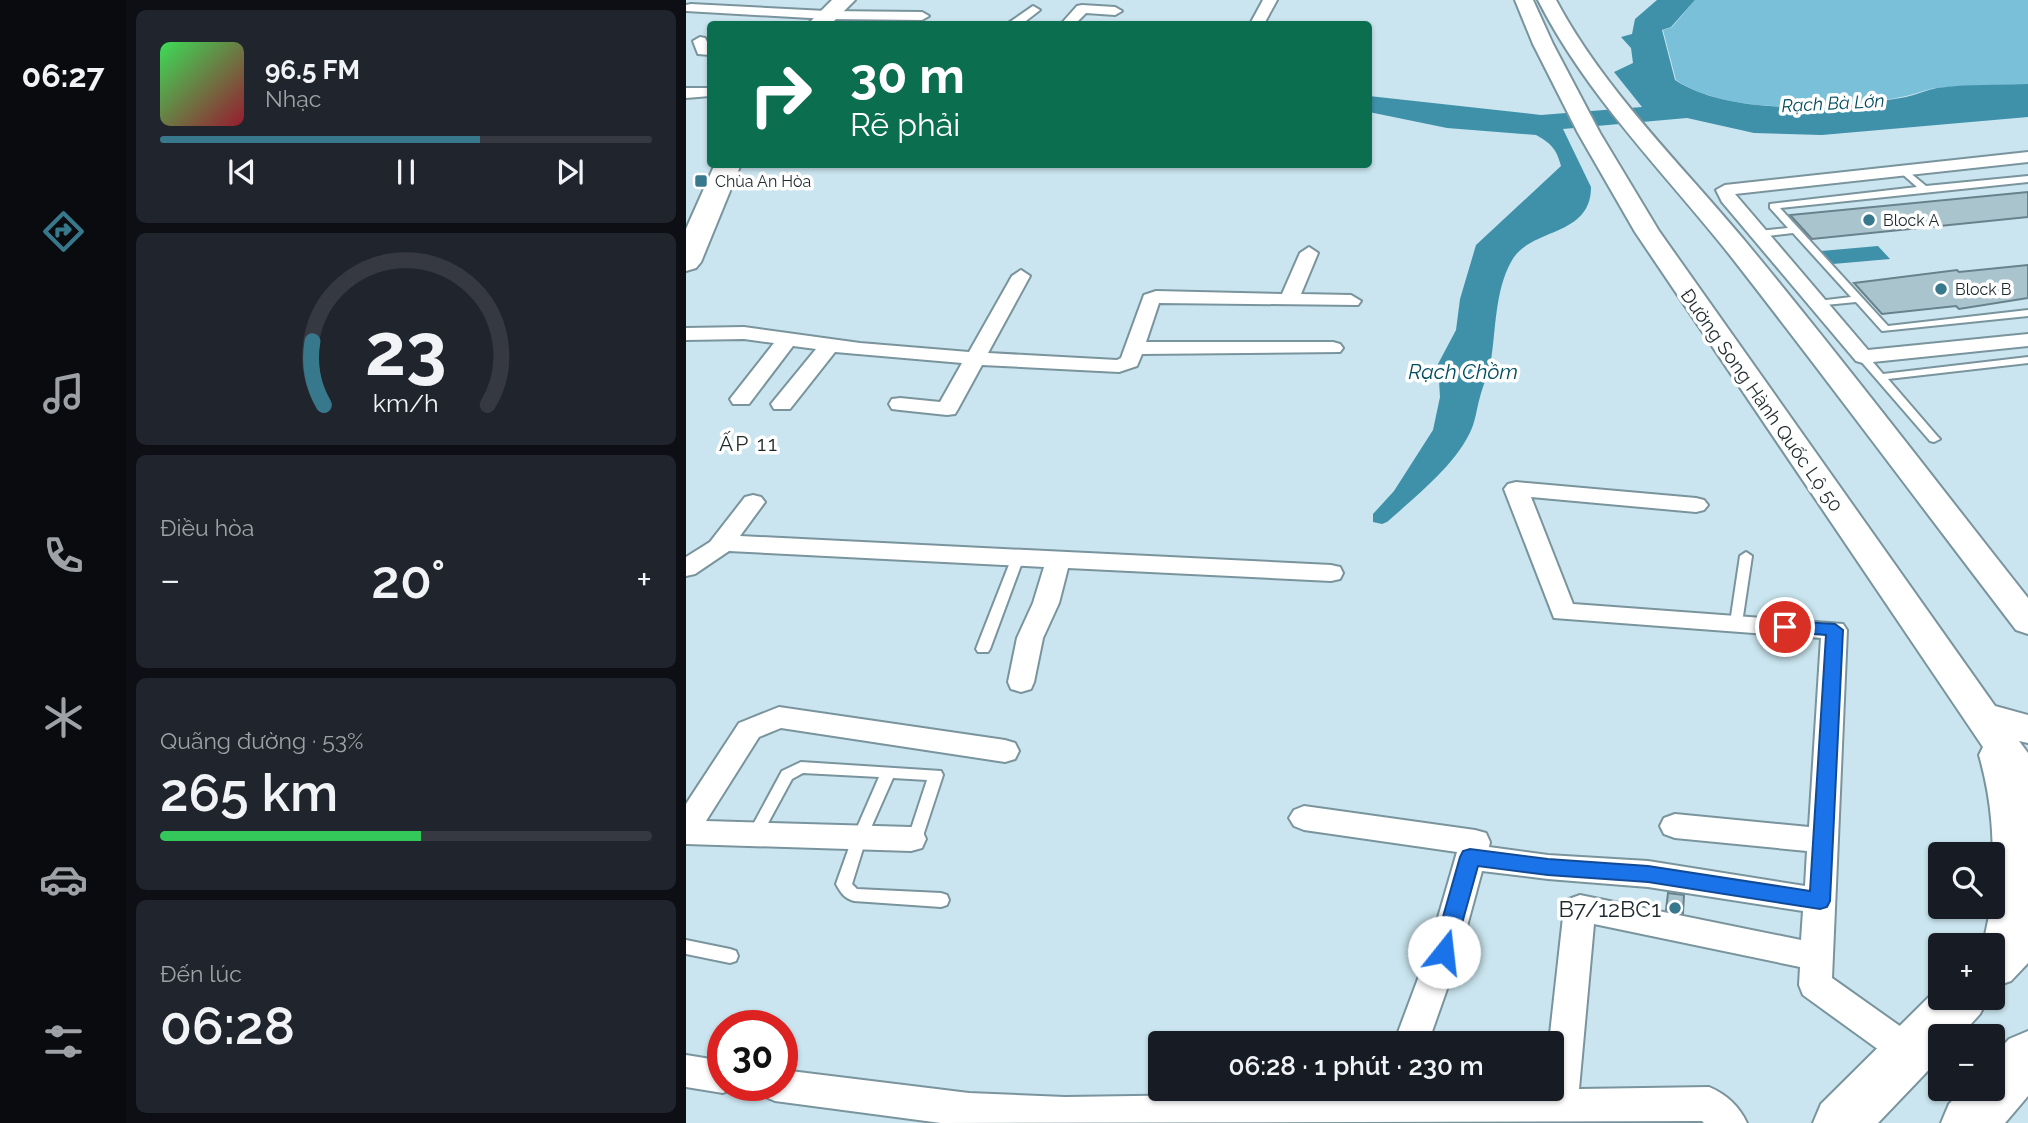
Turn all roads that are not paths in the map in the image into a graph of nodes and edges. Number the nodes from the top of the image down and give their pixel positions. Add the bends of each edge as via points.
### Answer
1 (729, 0) edge
2 (1270, 0) edge
3 (1524, 0) edge
4 (1547, 0) edge
5 (1084, 5) edge
6 (691, 8) dead end
7 (715, 10) junction
8 (1033, 10) dead end
9 (1115, 11) dead end
10 (831, 13) edge
11 (922, 16) dead end
12 (1018, 21) edge
13 (1071, 21) edge
14 (1259, 21) edge
15 (707, 92) edge
16 (686, 93) edge
17 (2028, 157) edge
18 (727, 168) edge
19 (1903, 170) junction
20 (2028, 179) edge
21 (1924, 190) junction
22 (1796, 230) junction
23 (1759, 234) junction
24 (689, 247) edge
25 (1310, 253) dead end
26 (1021, 276) dead end
27 (1290, 298) junction
28 (1859, 299) junction
29 (1351, 301) dead end
30 (1818, 304) junction
31 (2028, 313) edge
32 (686, 334) edge
33 (788, 339) junction
34 (2028, 340) edge
35 (830, 345) junction
36 (1134, 348) junction
37 (1334, 348) dead end
38 (975, 357) junction
39 (1863, 357) junction
40 (2028, 360) edge
41 (1880, 377) junction
42 (741, 399) dead end
43 (782, 404) dead end
44 (900, 404) dead end
45 (1934, 439) dead end
46 (752, 502) dead end
47 (1696, 505) dead end
48 (723, 543) junction
49 (1746, 556) dead end
50 (1018, 557) junction
51 (1058, 559) junction
52 (686, 568) edge
53 (1331, 573) dead end
54 (2024, 614) edge
55 (1736, 623) junction
56 (983, 649) dead end
57 (1021, 682) dead end
58 (1983, 718) junction
59 (2028, 729) edge
60 (1005, 751) dead end
61 (888, 773) junction
62 (2028, 783) edge
63 (1304, 818) dead end
64 (1675, 825) dead end
65 (686, 830) edge
66 (755, 834) junction
67 (859, 838) junction
68 (911, 839) joint
69 (1823, 840) junction
70 (1470, 857) junction
71 (941, 900) dead end
72 (1820, 901) junction
73 (686, 947) edge
74 (2008, 950) edge
75 (730, 956) dead end
76 (1817, 957) junction
77 (1950, 1010) edge
78 (1415, 1031) edge
79 (1909, 1052) junction
80 (2028, 1056) edge
81 (686, 1071) edge
82 (707, 1074) edge
83 (798, 1088) edge
84 (1331, 1101) edge
85 (1455, 1101) edge
86 (1560, 1106) junction
87 (1729, 1123) edge
88 (1841, 1123) edge
89 (1969, 1123) edge

1 - 7 street
2 - 14 street
3 - 58 main road, Đường Song Hành Quốc Lộ 50 via 1583,123 1671,268
4 - 54 main road via 1572,46
5 - 9 street
5 - 13 street
6 - 7 street
7 - 10 street
8 - 12 street
10 - 11 street
15 - 16 street
17 - 19 street
18 - 24 main road
19 - 21 lane
19 - 23 street via 1725,190
20 - 21 lane
21 - 22 lane via 1773,205
22 - 23 lane
22 - 28 lane
23 - 30 street
25 - 27 street
26 - 38 street
27 - 29 street
27 - 36 street via 1156,297 1151,299
28 - 30 lane
28 - 31 lane via 1886,329
30 - 39 street
32 - 33 street via 744,333
33 - 35 street
33 - 42 street
34 - 39 street
35 - 38 street
35 - 43 street
36 - 37 street
36 - 38 street via 1130,362 1119,366
38 - 44 street via 947,409
39 - 41 lane
40 - 41 lane
41 - 45 lane
46 - 48 street
47 - 55 street via 1516,489 1563,611
48 - 50 street
48 - 52 street
49 - 55 lane
50 - 51 street
50 - 56 lane
51 - 53 street
51 - 57 street via 1030,638
55 - 69 street via 1835,630
58 - 59 main road
58 - 62 main road, Đường Song Hành Quốc Lộ 50
58 - 74 main road via 2005,773 2016,832
60 - 65 street via 779,717 749,730
61 - 66 lane via 796,768 787,775
61 - 67 lane
61 - 68 lane via 936,775 916,836
63 - 70 street via 1475,842
64 - 69 street
65 - 66 street
66 - 67 street
67 - 68 street
67 - 71 lane via 844,884 848,891
69 - 72 street
70 - 72 street via 1648,874
70 - 78 street via 1444,952
72 - 76 street
73 - 75 lane
76 - 79 street via 1815,985
76 - 86 street via 1580,908
77 - 79 main road
79 - 88 main road
80 - 89 main road
81 - 82 street
83 - 84 street via 969,1110 1065,1114
85 - 86 street
86 - 87 street via 1709,1104

